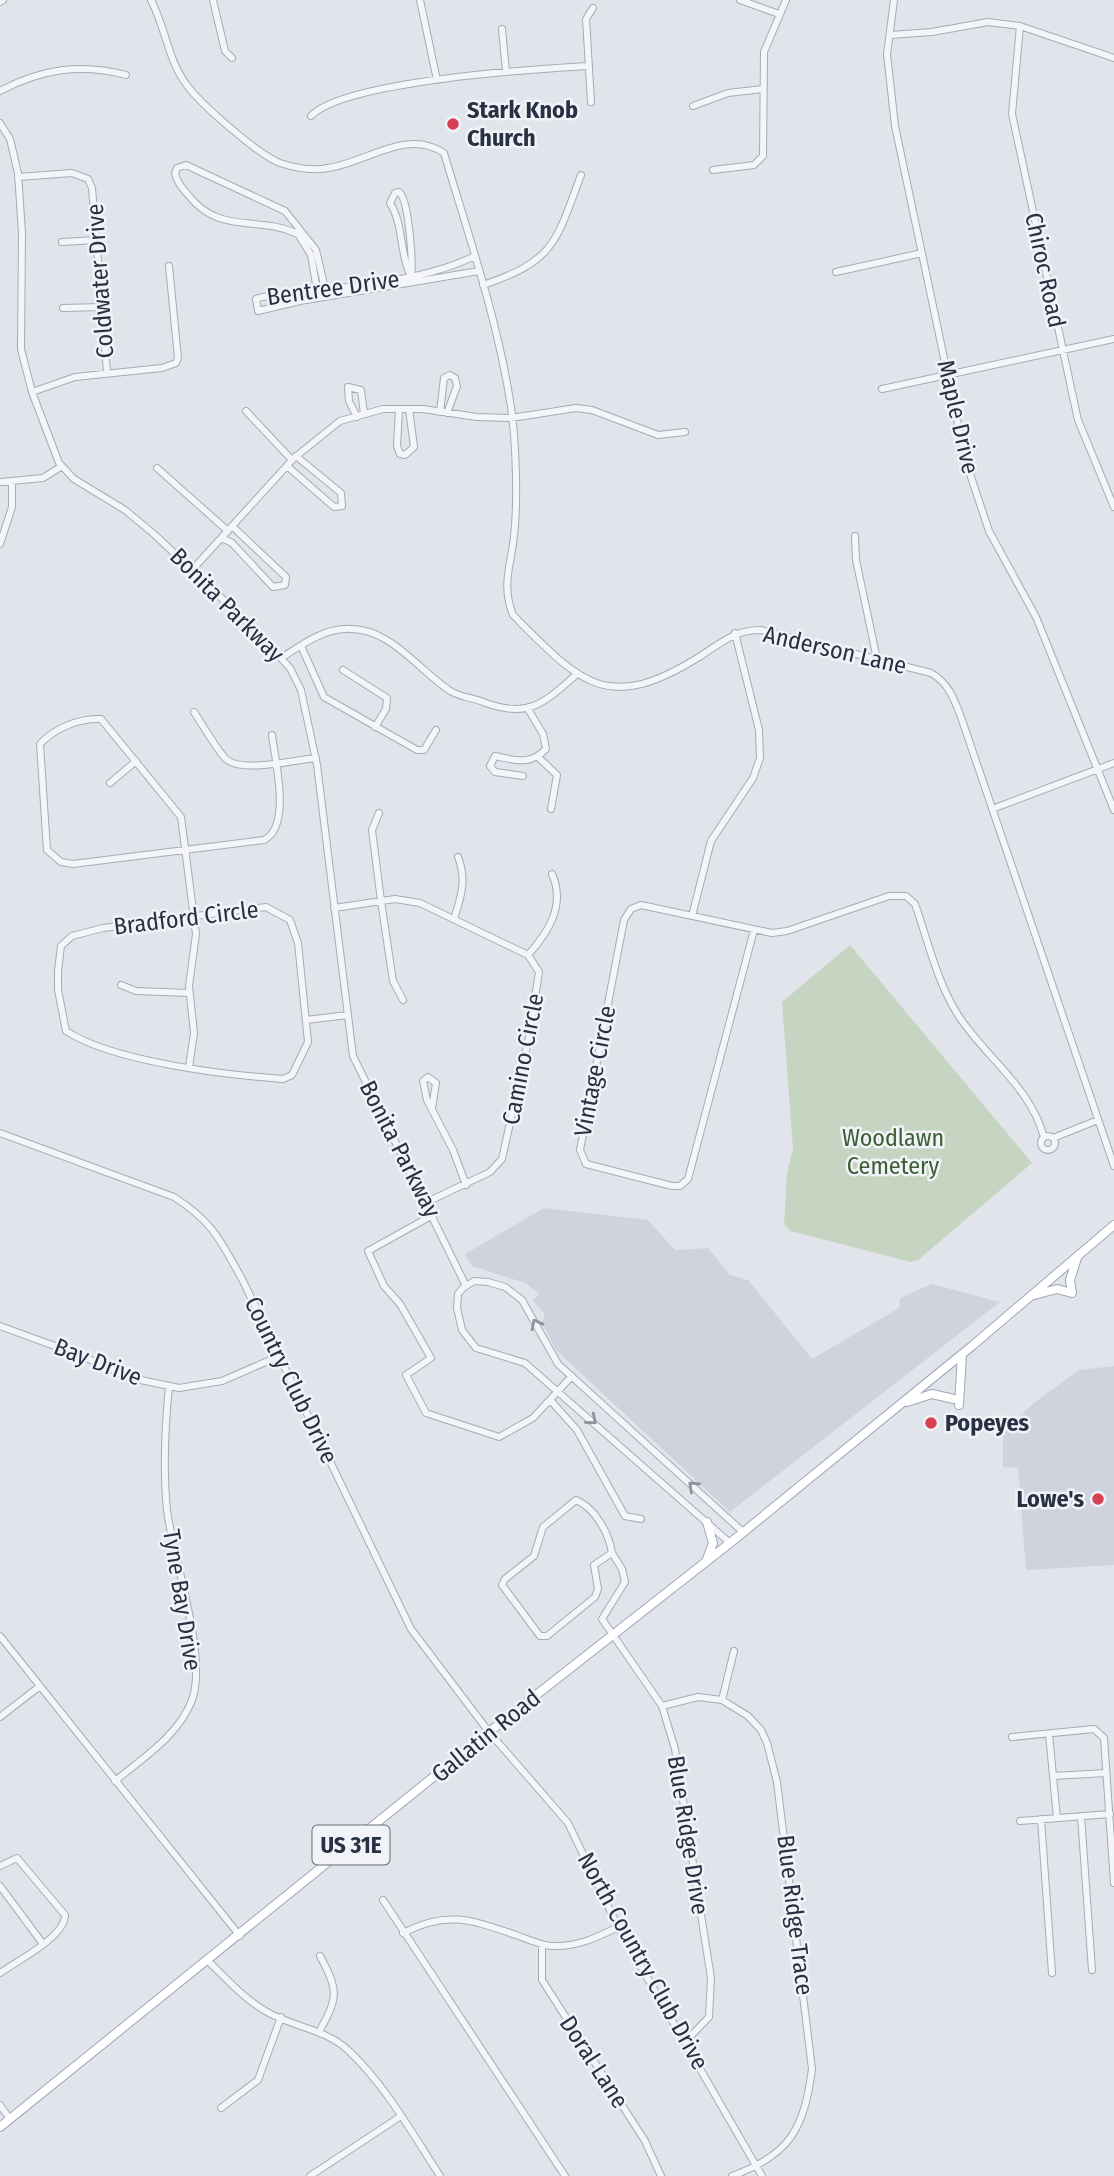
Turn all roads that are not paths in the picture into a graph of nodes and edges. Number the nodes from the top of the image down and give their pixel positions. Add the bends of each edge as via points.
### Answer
1 (151, 0) edge
2 (213, 0) edge
3 (420, 0) edge
4 (740, 0) edge
5 (786, 0) edge
6 (894, 0) edge
7 (593, 8) dead end
8 (779, 14) junction
9 (1020, 26) junction
10 (502, 29) dead end
11 (890, 35) junction
12 (232, 58) dead end
13 (1114, 58) edge
14 (588, 66) junction
15 (506, 71) junction
16 (125, 75) dead end
17 (437, 80) junction
18 (764, 89) junction
19 (0, 91) edge
20 (591, 102) dead end
21 (693, 106) dead end
22 (311, 116) dead end
23 (0, 123) edge
24 (713, 170) dead end
25 (581, 175) dead end
26 (18, 177) junction
27 (97, 240) junction
28 (62, 242) dead end
29 (922, 253) junction
30 (475, 257) junction
31 (169, 266) dead end
32 (479, 271) junction
33 (836, 272) dead end
34 (411, 277) junction
35 (483, 285) junction
36 (325, 289) junction
37 (317, 290) junction
38 (101, 307) junction
39 (63, 308) dead end
40 (1114, 339) edge
41 (1062, 350) junction
42 (107, 372) junction
43 (947, 373) junction
44 (882, 388) dead end
45 (32, 391) junction
46 (399, 409) junction
47 (409, 409) junction
48 (246, 411) dead end
49 (444, 412) junction
50 (511, 418) junction
51 (685, 432) dead end
52 (292, 461) junction
53 (62, 466) junction
54 (157, 468) dead end
55 (0, 482) edge
56 (12, 482) junction
57 (1114, 507) edge
58 (230, 529) junction
59 (855, 536) dead end
60 (222, 538) junction
61 (0, 544) edge
62 (192, 570) junction
63 (735, 633) junction
64 (301, 646) junction
65 (281, 658) junction
66 (877, 659) junction
67 (343, 670) dead end
68 (577, 674) junction
69 (528, 709) junction
70 (194, 712) dead end
71 (375, 727) junction
72 (436, 730) dead end
73 (272, 735) dead end
74 (538, 757) junction
75 (316, 758) junction
76 (136, 761) junction
77 (275, 762) junction
78 (1114, 763) edge
79 (1098, 770) junction
80 (523, 776) dead end
81 (110, 783) dead end
82 (551, 808) dead end
83 (992, 809) junction
84 (1114, 810) edge
85 (379, 813) dead end
86 (186, 852) junction
87 (458, 857) dead end
88 (552, 874) dead end
89 (381, 901) junction
90 (334, 908) junction
91 (692, 916) junction
92 (193, 918) junction
93 (454, 919) junction
94 (754, 930) junction
95 (528, 955) junction
96 (121, 985) dead end
97 (189, 993) junction
98 (403, 1000) dead end
99 (348, 1015) junction
100 (306, 1020) junction
101 (189, 1067) junction
102 (432, 1108) dead end
103 (1098, 1120) junction
104 (0, 1133) edge
105 (1044, 1137) junction
106 (1053, 1138) junction
107 (1114, 1166) edge
108 (466, 1185) junction
109 (427, 1202) junction
110 (433, 1215) junction
111 (1114, 1224) edge
112 (1114, 1230) edge
113 (1104, 1233) junction
114 (1077, 1256) junction
115 (466, 1286) junction
116 (1031, 1295) junction
117 (0, 1326) edge
118 (962, 1354) junction
119 (277, 1357) junction
120 (572, 1376) junction
121 (169, 1386) junction
122 (560, 1392) junction
123 (551, 1401) junction
124 (901, 1404) junction
125 (642, 1520) dead end
126 (707, 1521) junction
127 (743, 1532) junction
128 (730, 1542) junction
129 (612, 1553) junction
130 (706, 1561) junction
131 (0, 1636) edge
132 (612, 1636) junction
133 (734, 1651) dead end
134 (40, 1686) junction
135 (722, 1700) junction
136 (662, 1706) junction
137 (0, 1717) edge
138 (489, 1732) junction
139 (1049, 1734) junction
140 (1012, 1737) dead end
141 (1107, 1773) junction
142 (1053, 1776) junction
143 (115, 1781) junction
144 (1111, 1782) edge
145 (1110, 1814) junction
146 (1082, 1816) junction
147 (1056, 1818) junction
148 (1041, 1819) junction
149 (1020, 1821) dead end
150 (0, 1866) edge
151 (1114, 1883) edge
152 (0, 1886) edge
153 (383, 1900) dead end
154 (618, 1927) junction
155 (403, 1933) junction
156 (240, 1936) junction
157 (43, 1944) junction
158 (542, 1944) junction
159 (320, 1956) dead end
160 (207, 1960) junction
161 (1092, 1970) dead end
162 (0, 1973) edge
163 (1052, 1973) dead end
164 (281, 2017) junction
165 (319, 2032) junction
166 (686, 2041) junction
167 (0, 2105) edge
168 (220, 2108) dead end
169 (401, 2116) junction
170 (10, 2119) junction
171 (0, 2127) edge
172 (757, 2167) junction
173 (310, 2176) edge
174 (440, 2176) edge
175 (565, 2176) edge
176 (661, 2176) edge
177 (732, 2176) edge
178 (762, 2176) edge

1 - 30 street, Anderson Lane via 188,87 278,162 329,168 424,142 444,153
2 - 12 street via 225,51
3 - 17 street
4 - 8 street
5 - 8 street
6 - 11 street, Maple Drive
7 - 14 street via 586,19
8 - 18 street via 764,52
9 - 11 street via 988,22
9 - 13 street
9 - 41 street, Chiroc Road via 1012,114
10 - 15 street
11 - 29 street, Maple Drive via 889,88
14 - 15 street
14 - 20 street
15 - 17 street
16 - 19 street via 77,68 53,70
17 - 22 street via 337,100
18 - 21 street via 728,93
18 - 24 street via 761,160
23 - 26 street, Bonita Parkway via 10,139
25 - 35 street via 547,253 519,273
26 - 27 street, Coldwater Drive via 72,173 88,179
26 - 45 street, Bonita Parkway via 20,342
27 - 28 street
27 - 38 street, Coldwater Drive
29 - 33 street
29 - 43 street, Maple Drive
30 - 32 street, Anderson Lane
30 - 34 street, Bentree Drive via 446,270
31 - 42 street via 176,363
32 - 35 street, Anderson Lane
32 - 37 street, Bentree Drive via 258,311 256,306 256,299 262,296
34 - 34 street via 390,203 395,193 403,194 407,211
34 - 36 street, Bentree Drive
35 - 50 street, Anderson Lane
36 - 37 street, Bentree Drive
36 - 37 street via 316,250 285,211 186,165 177,168 179,184 201,211 229,222 275,226 298,234 310,255
38 - 39 street
38 - 42 street, Coldwater Drive
40 - 41 street
41 - 43 street
41 - 57 street, Chiroc Road via 1078,421
42 - 45 street
43 - 44 street
43 - 79 street, Maple Drive via 966,462 989,531 1036,617
45 - 53 street, Bonita Parkway
46 - 47 street
46 - 47 street via 397,446 405,455 414,447
46 - 52 street via 340,421
47 - 49 street
48 - 52 street
49 - 49 street via 457,386 450,375 444,378
49 - 50 street
50 - 51 street via 576,408 657,435
50 - 68 street, Anderson Lane via 514,537 506,568 508,603 513,615
52 - 52 street via 341,493 342,506 334,507
52 - 58 street
53 - 56 street via 43,478
53 - 62 street, Bonita Parkway via 74,479 125,510
54 - 58 street
55 - 56 street
56 - 61 street via 12,507
58 - 60 street
58 - 60 street via 286,577 285,585 272,587
59 - 66 street
60 - 62 street
62 - 65 street, Bonita Parkway
63 - 66 street, Anderson Lane via 782,633
63 - 68 street, Anderson Lane via 683,667 624,688 595,685
63 - 91 street via 760,737 760,758 753,778 711,841
64 - 65 street
64 - 69 street via 343,629 369,632 401,649 455,693 503,710
64 - 71 street via 324,697
65 - 75 street, Bonita Parkway via 301,690
66 - 83 street, Anderson Lane via 941,678 953,696
67 - 71 street via 387,698
68 - 69 street
69 - 74 street via 547,743
70 - 77 street via 234,764
71 - 72 street via 421,751
73 - 77 street
74 - 80 street via 491,759 495,772
74 - 82 street via 557,775
75 - 77 street
75 - 90 street, Bonita Parkway
76 - 81 street
76 - 86 street via 181,817
76 - 86 street via 100,719 86,718 50,734 40,744 47,850 61,862 73,864
77 - 86 street via 279,799 273,836
78 - 79 street
79 - 83 street
79 - 84 street, Maple Drive
83 - 103 street, Anderson Lane
85 - 89 street via 372,830
86 - 92 street
87 - 93 street via 464,888
88 - 95 street via 556,883 554,917 547,934
89 - 90 street, Camino Circle
89 - 93 street, Camino Circle via 420,903
89 - 98 street via 393,981
90 - 99 street, Bonita Parkway
91 - 94 street, Vintage Circle
91 - 94 street, Vintage Circle via 641,905 631,909 624,920 580,1150 590,1167 672,1186 688,1179
92 - 97 street via 196,933
92 - 100 street, Bradford Circle via 267,907 290,920 298,943
92 - 101 street, Bradford Circle via 72,936 61,946 58,971 66,1031 98,1047
93 - 95 street, Camino Circle
94 - 105 street, Vintage Circle via 787,931 896,894 911,898 950,1002 1032,1105
95 - 108 street, Camino Circle via 539,972 507,1147 490,1172
96 - 97 street via 136,991
97 - 101 street via 194,1033
99 - 100 street
99 - 109 street, Bonita Parkway via 353,1056
100 - 101 street, Bradford Circle via 308,1042 299,1066 284,1079 223,1075
102 - 108 street
103 - 106 street
103 - 107 street, Anderson Lane
104 - 119 street, Country Club Drive via 174,1197 197,1212 214,1228
105 - 106 street
105 - 106 street via 1040,1144 1046,1151 1055,1147
108 - 109 street, Camino Circle
109 - 110 street, Bonita Parkway
110 - 115 street, Bonita Parkway
110 - 123 street via 368,1251 384,1286 400,1304 431,1358 406,1375 426,1413 499,1437 533,1418
111 - 113 main road, US 31E
112 - 113 main road
113 - 114 main road, US 31E
114 - 116 main road, US 31E
114 - 116 main road via 1070,1280 1072,1293 1057,1289
120 -> 115 street via 547,1347 522,1300 505,1287 488,1282
115 - 122 street via 458,1294 457,1308 462,1330 476,1348 525,1363
116 - 118 main road, Gallatin Road / US 31E
117 - 121 street, Bay Drive via 131,1378
118 - 124 main road, Gallatin Road / US 31E
118 - 124 main road via 956,1402 932,1394
119 - 121 street, Bay Drive via 222,1381
119 - 138 street, Country Club Drive via 411,1629
120 - 122 street
127 -> 120 street
121 - 143 street, Tyne Bay Drive via 167,1508 197,1677 193,1698 180,1721
122 - 123 street
122 -> 126 street
123 - 125 street via 577,1430 625,1516
124 - 127 main road, Gallatin Road / US 31E
126 - 128 street
126 - 130 main road via 713,1543
127 - 128 main road, Gallatin Road / US 31E
128 - 130 main road, Gallatin Road / US 31E
129 - 129 street via 594,1565 595,1597 547,1636 532,1629 502,1586 534,1556 543,1527 576,1500 610,1537
129 - 132 street via 625,1582 602,1619
130 - 132 main road, Gallatin Road / US 31E
131 - 134 street
132 - 136 street, Blue Ridge Drive
132 - 138 main road, Gallatin Road / US 31E
133 - 135 street
134 - 137 street
134 - 143 street
135 - 136 street via 698,1697
135 - 172 street, Blue Ridge Trace via 761,1730 777,1782 812,2056 809,2090 788,2144
136 - 166 street, Blue Ridge Drive via 675,1749 711,1978 709,2017
138 - 154 street, North Country Club Drive via 569,1823
138 - 156 main road, Gallatin Road / US 31E
139 - 140 street
139 - 141 street via 1099,1732 1104,1738
139 - 142 street
141 - 142 street
141 - 144 street
142 - 147 street
143 - 156 street
144 - 145 street
145 - 146 street
145 - 151 street
146 - 147 street
146 - 161 street
147 - 148 street
148 - 149 street
148 - 163 street
150 - 157 street via 17,1858 65,1915 58,1934
152 - 157 street
153 - 155 street
154 - 158 street via 586,1943
154 - 166 street, North Country Club Drive
155 - 158 street via 427,1921 447,1919 479,1922
155 - 175 street
156 - 160 main road, Gallatin Road / US 31E
157 - 162 street
158 - 176 street, Doral Lane via 542,1980 645,2141
159 - 165 street via 334,1991 334,2005
160 - 164 street via 248,1999
160 - 170 main road, Gallatin Road / US 31E
164 - 165 street
164 - 168 street via 258,2080
165 - 169 street via 348,2049
166 - 172 street, North Country Club Drive
167 - 170 street
169 - 173 street
169 - 174 street
170 - 171 main road, Gallatin Road / US 31E
172 - 177 street, Blue Ridge Trace
172 - 178 street, North Country Club Drive

